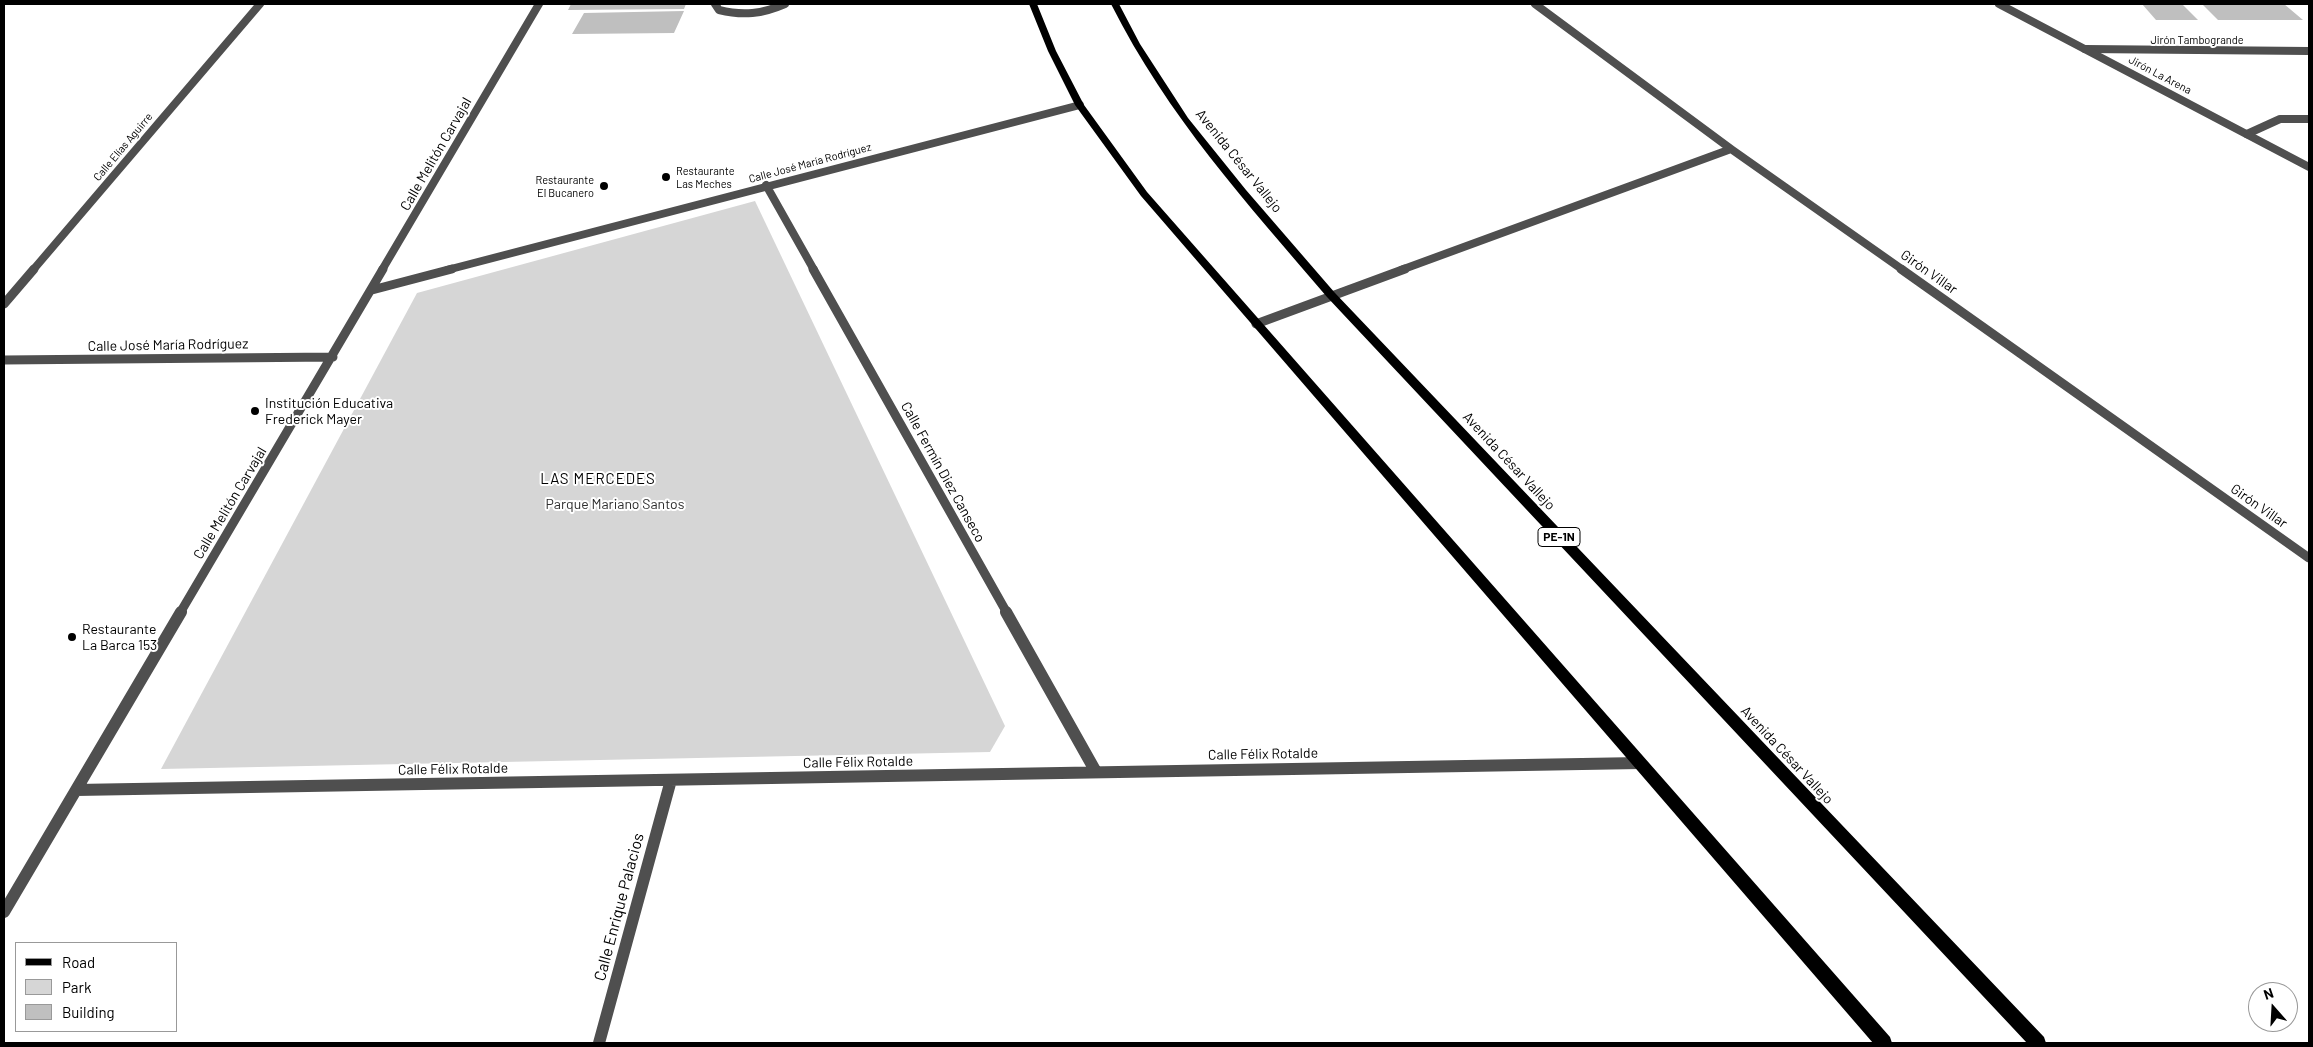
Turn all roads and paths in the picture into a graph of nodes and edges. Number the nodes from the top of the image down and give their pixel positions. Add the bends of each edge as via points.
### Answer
1 (260, 4) edge
2 (539, 4) edge
3 (716, 4) edge
4 (786, 4) edge
5 (1033, 4) edge
6 (1115, 4) edge
7 (1535, 4) edge
8 (2000, 4) edge
9 (2085, 49) junction
10 (2309, 50) edge
11 (1080, 104) junction
12 (2309, 119) edge
13 (2247, 134) junction
14 (1731, 149) junction
15 (2309, 167) edge
16 (766, 186) junction
17 (372, 290) junction
18 (1331, 296) junction
19 (4, 304) edge
20 (1256, 324) junction
21 (333, 357) junction
22 (4, 360) edge
23 (2309, 558) edge
24 (1640, 763) junction
25 (1096, 772) junction
26 (672, 780) junction
27 (76, 790) junction
28 (4, 912) edge
29 (599, 1043) edge
30 (1884, 1043) edge
31 (2038, 1043) edge

1 - 19 street, Calle Elías Aguirre
2 - 17 street, Calle Melitón Carvajal
3 - 4 street via 720,10 740,15 765,13
5 - 11 main road via 1052,51
6 - 18 main road, Avenida César Vallejo / PE-1N via 1131,38 1169,97 1231,179
7 - 14 street, Girón Villar
8 - 9 street, Jirón La Arena
9 - 10 street, Jirón Tambogrande
9 - 13 street, Jirón La Arena
11 - 16 street, Calle José María Rodríguez
11 - 20 main road via 1144,194
12 - 13 street via 2280,119
13 - 15 street, Jirón La Arena
14 - 18 street
14 - 23 street, Girón Villar
16 - 17 street, Calle José María Rodríguez
16 - 25 street, Calle Fermín Diez Canseco
17 - 21 street, Calle Melitón Carvajal
18 - 20 street
18 - 31 main road, Avenida César Vallejo / PE-1N
20 - 24 main road
21 - 22 street, Calle José María Rodríguez
21 - 27 street, Calle Melitón Carvajal
24 - 25 street, Calle Félix Rotalde
24 - 30 main road
25 - 26 street, Calle Félix Rotalde
26 - 27 street, Calle Félix Rotalde
26 - 29 street, Calle Enrique Palacios
27 - 28 street, Calle Melitón Carvajal

